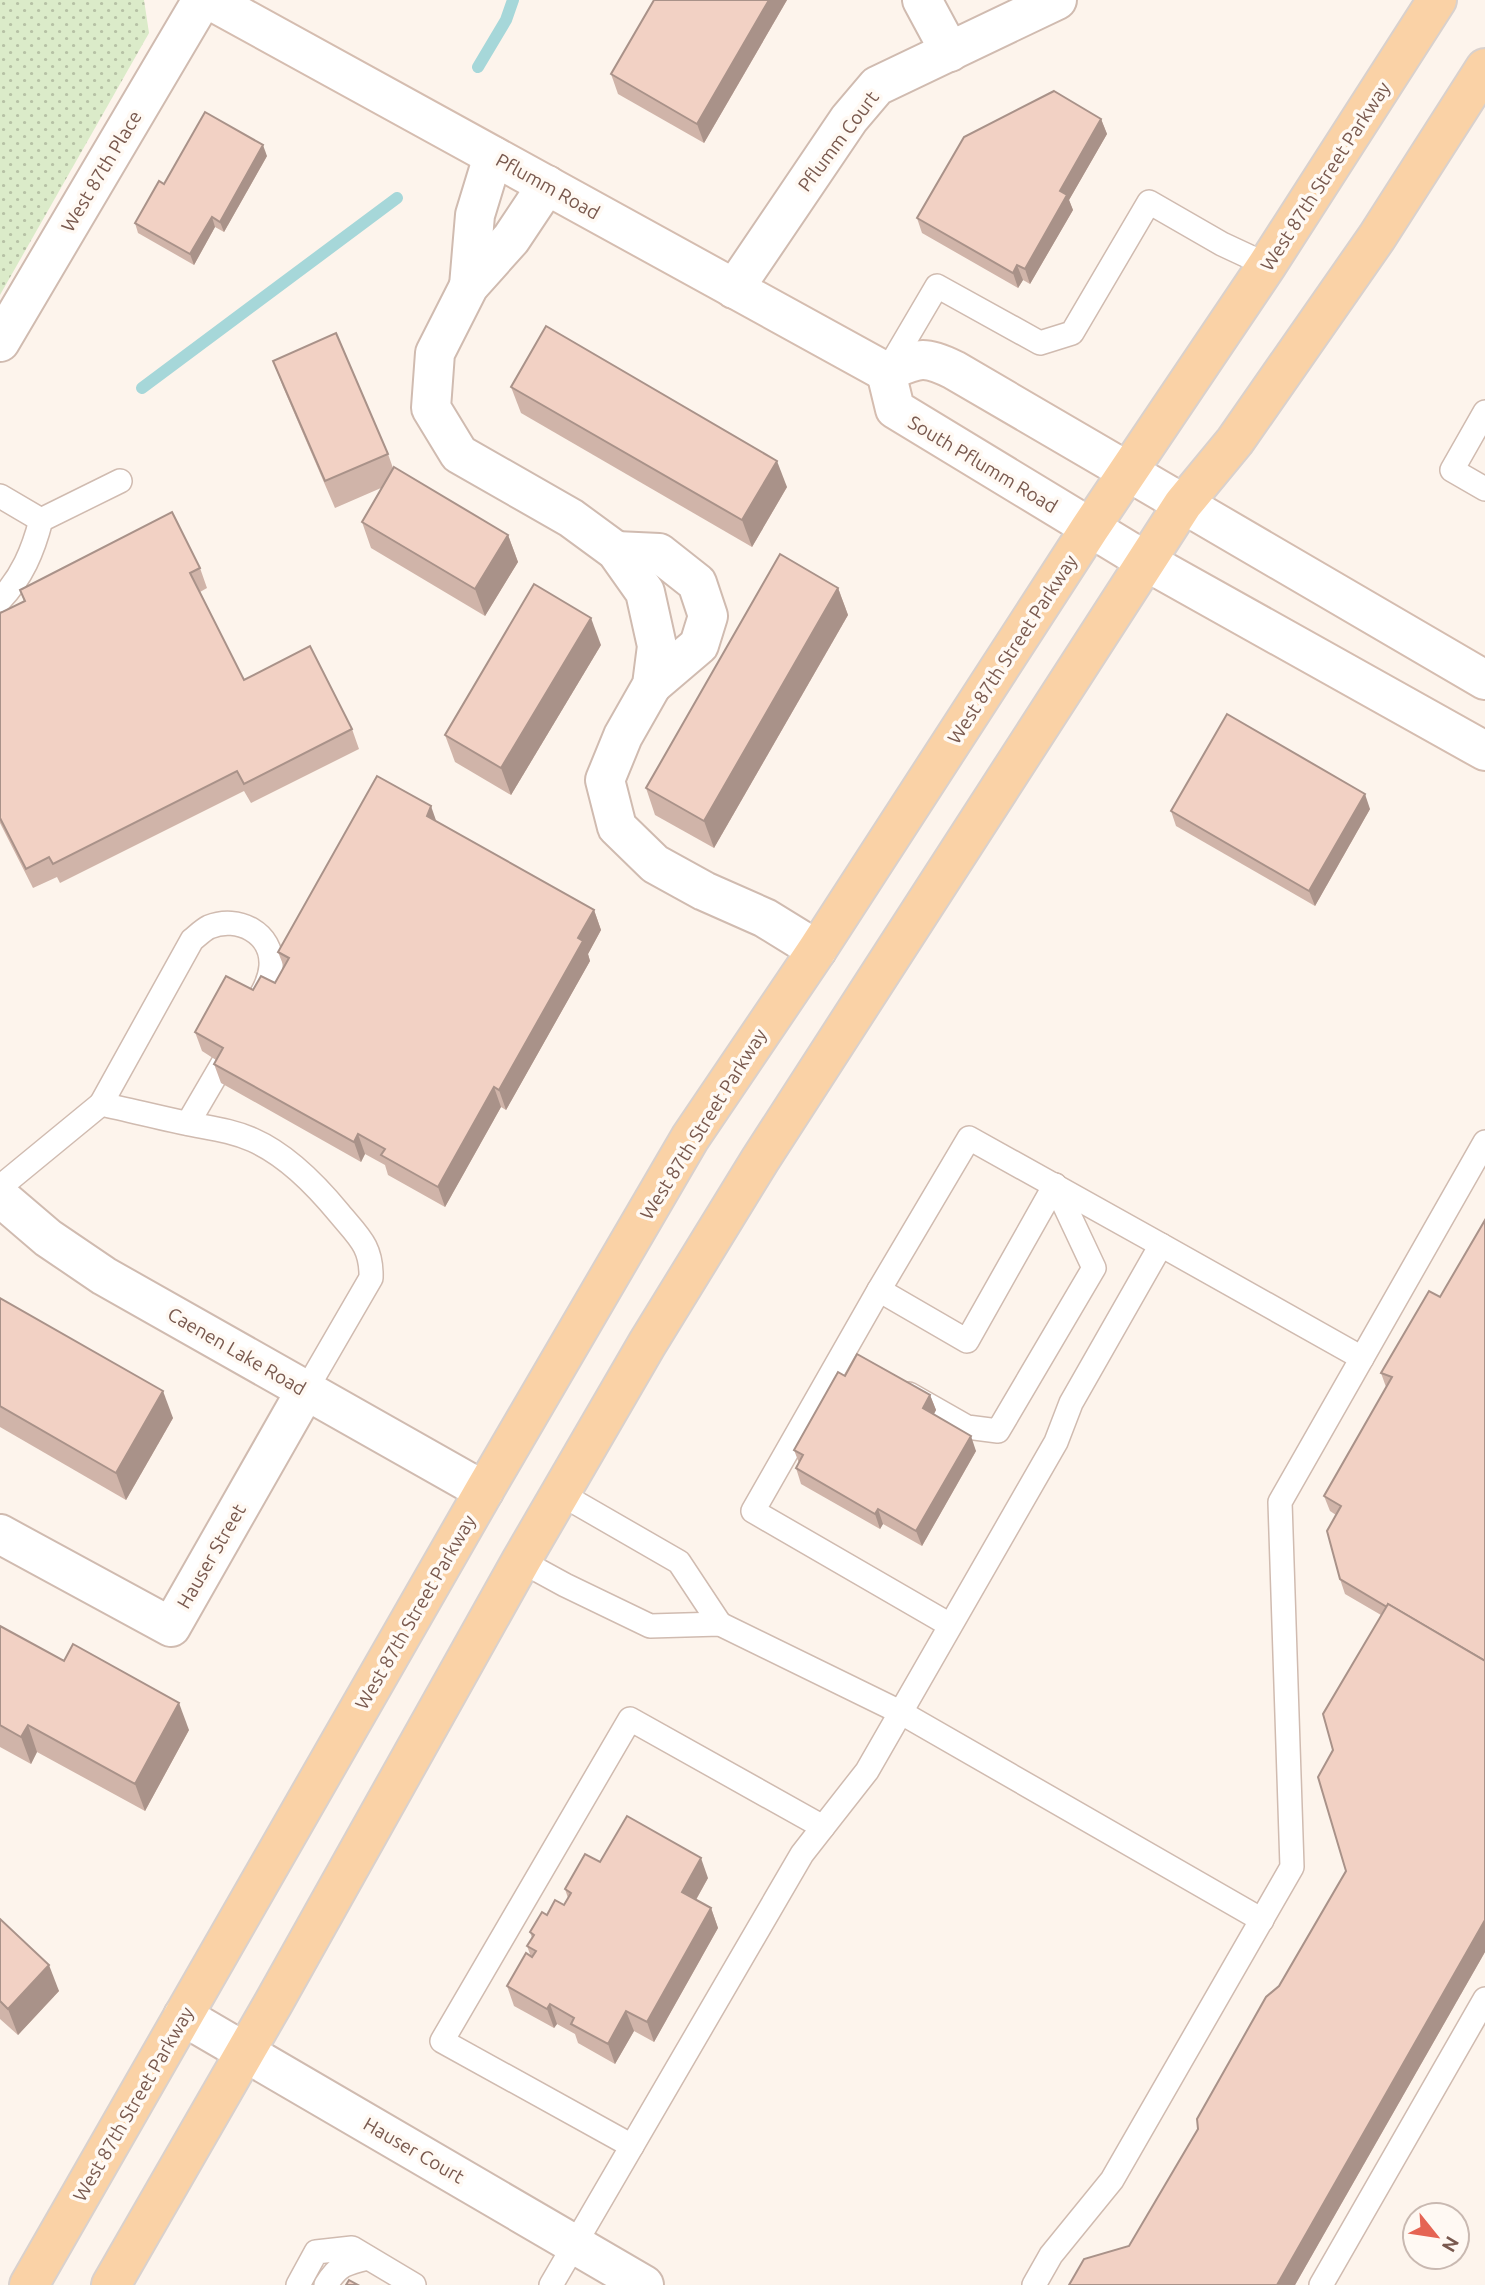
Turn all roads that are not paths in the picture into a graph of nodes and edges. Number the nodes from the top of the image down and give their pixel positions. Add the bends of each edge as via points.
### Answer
1 (202, 0) edge
2 (210, 0) edge
3 (922, 0) edge
4 (1057, 0) edge
5 (1437, 0) edge
6 (950, 51) junction
7 (1485, 68) edge
8 (493, 156) junction
9 (547, 185) junction
10 (1267, 265) junction
11 (469, 286) junction
12 (734, 289) junction
13 (0, 342) edge
14 (886, 372) junction
15 (1485, 412) edge
16 (1128, 470) junction
17 (120, 481) dead end
18 (1485, 489) edge
19 (0, 496) edge
20 (1183, 504) junction
21 (41, 520) junction
22 (1090, 528) junction
23 (617, 551) junction
24 (1147, 562) junction
25 (0, 600) edge
26 (1485, 680) edge
27 (652, 685) junction
28 (1485, 751) edge
29 (817, 950) junction
30 (254, 1007) edge
31 (223, 1063) edge
32 (101, 1104) junction
33 (188, 1123) junction
34 (1485, 1142) edge
35 (1055, 1185) junction
36 (0, 1186) edge
37 (0, 1197) edge
38 (1161, 1245) junction
39 (879, 1290) junction
40 (842, 1356) junction
41 (1362, 1358) junction
42 (864, 1369) edge
43 (887, 1382) edge
44 (306, 1390) junction
45 (484, 1491) junction
46 (561, 1494) junction
47 (0, 1534) edge
48 (521, 1562) junction
49 (720, 1624) junction
50 (950, 1625) junction
51 (900, 1712) junction
52 (823, 1827) junction
53 (1262, 1920) junction
54 (1485, 1999) edge
55 (183, 2015) junction
56 (246, 2052) junction
57 (632, 2146) junction
58 (575, 2245) junction
59 (368, 2258) junction
60 (29, 2285) edge
61 (111, 2285) edge
62 (298, 2285) edge
63 (326, 2285) edge
64 (414, 2285) edge
65 (551, 2285) edge
66 (644, 2285) edge
67 (1034, 2285) edge
68 (1321, 2285) edge

1 - 13 street, West 87th Place
2 - 8 street, Pflumm Road
3 - 6 street
4 - 6 street, Pflumm Court
5 - 10 main road, West 87th Street Parkway
6 - 12 street, Pflumm Court via 877,86
7 - 20 main road via 1362,260 1235,441
8 - 9 street, Pflumm Road
8 - 11 street via 475,215
9 - 11 street via 511,239
9 - 12 street, Pflumm Road
10 - 14 lane via 1149,202 1072,333 1040,343 937,286
10 - 16 main road, West 87th Street Parkway
11 - 23 street via 435,353 431,408 459,454
12 - 14 street, Pflumm Road
14 - 16 street via 931,359
14 - 22 street, South Pflumm Road via 895,409
15 - 18 lane via 1452,470
16 - 20 street
16 - 22 main road, West 87th Street Parkway
17 - 21 lane
19 - 21 lane
20 - 24 main road
20 - 26 street
21 - 25 lane via 24,569
22 - 24 street, South Pflumm Road
22 - 29 main road, West 87th Street Parkway
23 - 27 street via 645,592 657,646
23 - 27 street via 659,553 697,583 708,616 699,645
24 - 28 street, South Pflumm Road
24 - 46 main road via 760,1160
27 - 29 street via 605,780 617,827 655,864 765,918
29 - 45 main road, West 87th Street Parkway via 690,1138
30 - 32 lane via 267,985 269,948 257,932 243,924 208,927 192,940
31 - 33 lane
32 - 33 lane
32 - 36 lane
33 - 44 lane via 255,1140 287,1161 364,1243 372,1262 371,1278
34 - 41 lane
35 - 38 lane
35 - 39 lane via 969,1138
35 - 39 lane via 967,1341
35 - 43 lane via 1094,1268 998,1431 967,1427
37 - 44 street, Caenen Lake Road via 48,1238 104,1276
38 - 41 lane
38 - 50 lane
39 - 40 lane
40 - 42 lane
40 - 50 lane via 753,1511
41 - 53 lane via 1280,1502 1292,1867
44 - 45 street, Caenen Lake Road
44 - 47 street, Hauser Street via 171,1627
45 - 55 main road, West 87th Street Parkway
46 - 48 main road
46 - 49 lane via 679,1562
48 - 49 lane via 650,1626
48 - 56 main road
49 - 51 lane
50 - 51 lane
51 - 52 lane via 867,1770
51 - 53 lane
52 - 57 lane via 802,1854
52 - 57 lane via 630,1719 442,2041
53 - 67 lane via 1112,2179 1051,2255
54 - 68 lane
55 - 56 street, Hauser Court
55 - 60 main road, West 87th Street Parkway
56 - 58 street, Hauser Court
56 - 61 main road
57 - 58 lane
58 - 65 lane
58 - 66 street, Hauser Court
59 - 62 lane via 352,2248 316,2252
59 - 63 lane via 343,2264
59 - 64 lane

